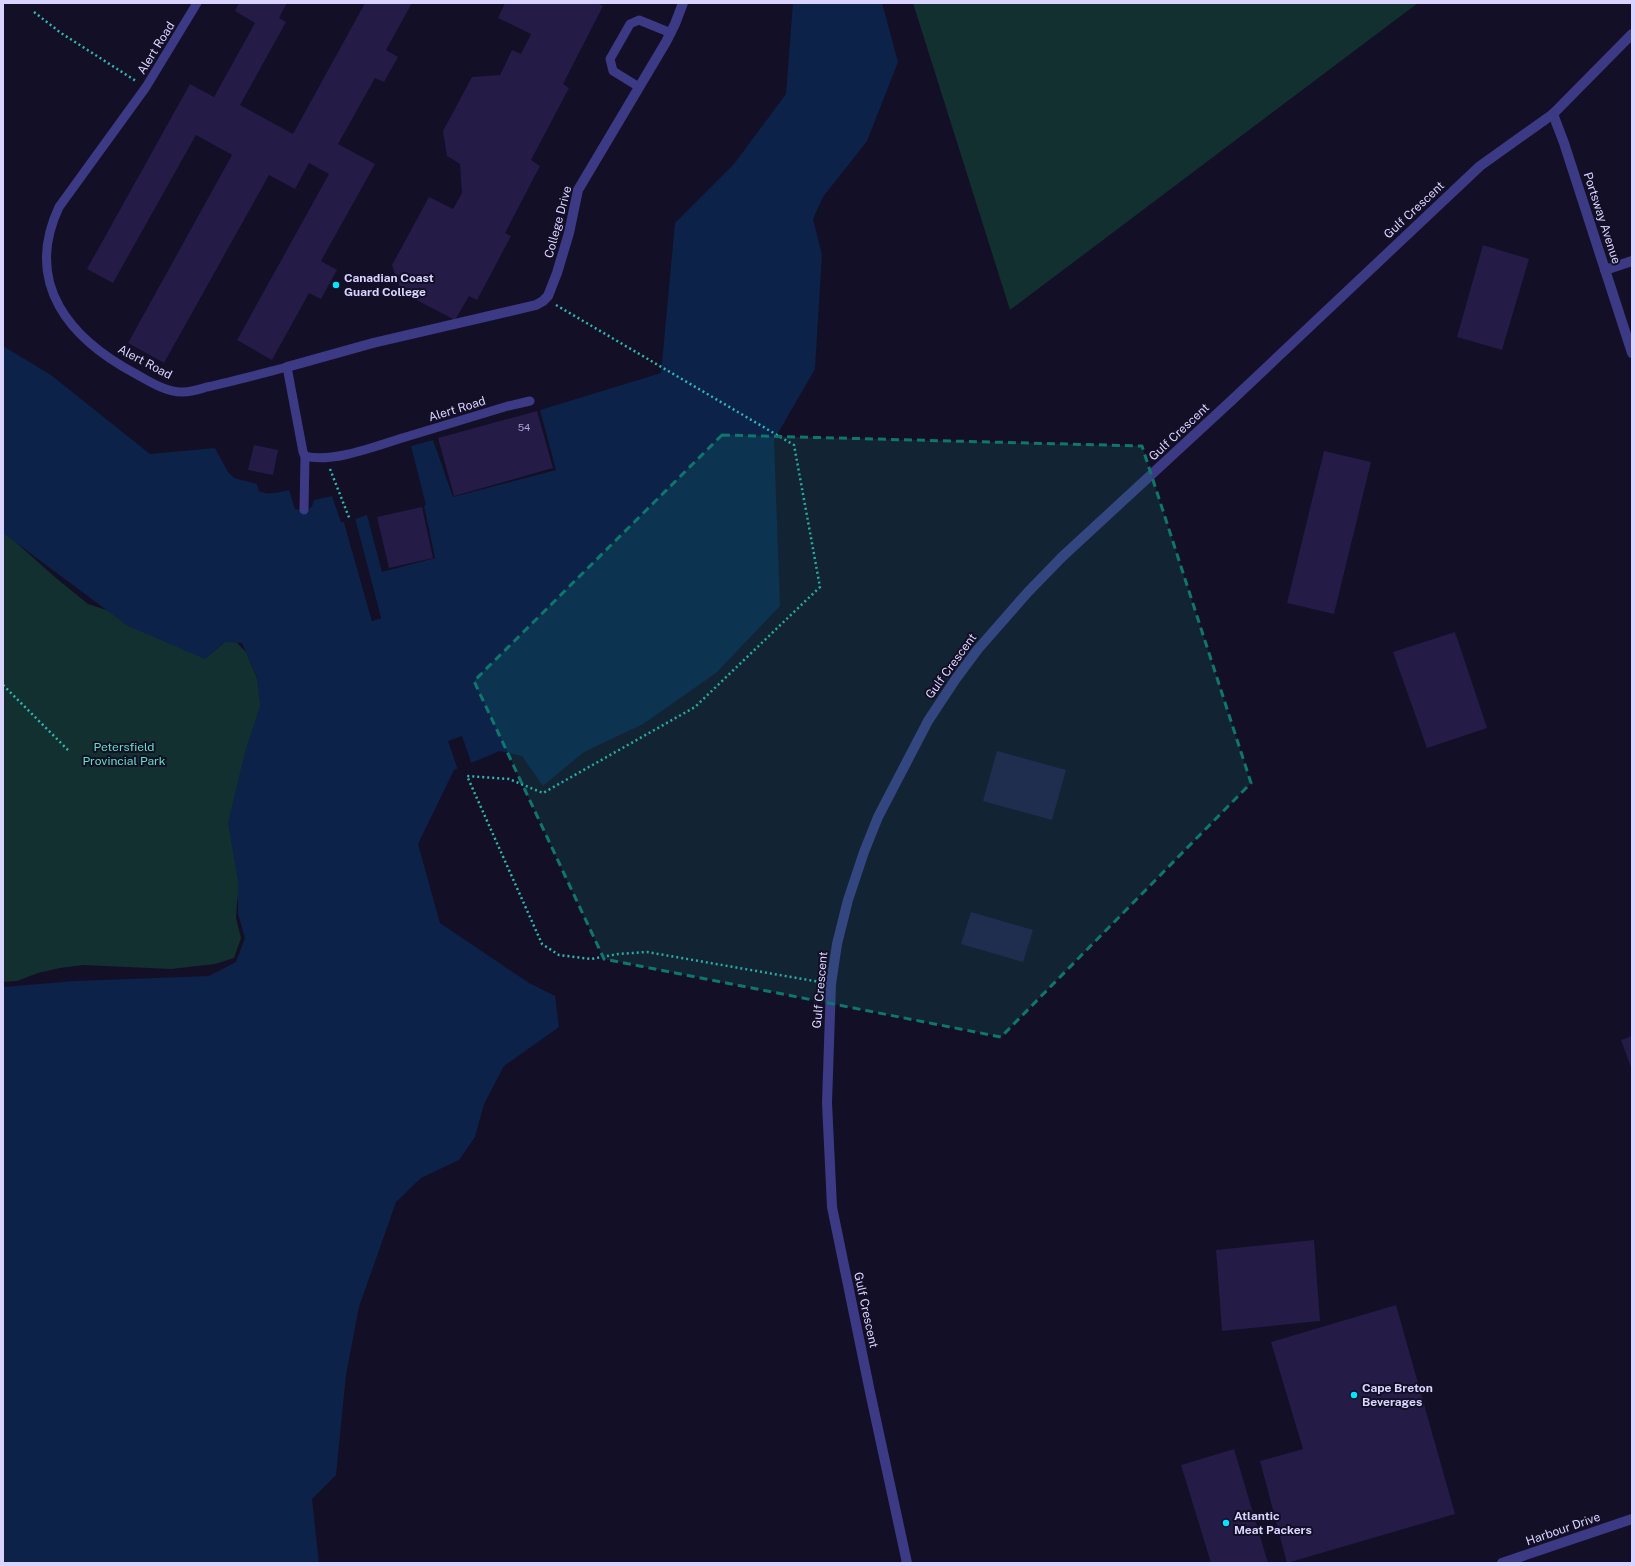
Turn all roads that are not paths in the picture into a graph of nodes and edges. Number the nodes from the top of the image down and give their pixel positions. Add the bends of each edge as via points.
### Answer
1 (197, 3) edge
2 (683, 3) edge
3 (671, 33) junction
4 (1632, 34) edge
5 (639, 87) junction
6 (1553, 114) junction
7 (1632, 261) edge
8 (1605, 270) junction
9 (1632, 353) edge
10 (287, 367) junction
11 (530, 401) dead end
12 (305, 456) junction
13 (304, 510) dead end
14 (1632, 1519) edge
15 (907, 1563) edge
16 (1502, 1563) edge

1 - 10 lane, Alert Road via 146,87 59,208 48,237 48,280 58,306 76,330 132,372 170,390 183,392
2 - 3 street, College Drive
3 - 5 street, College Drive
3 - 5 lane via 639,20 630,24 610,59 613,71
4 - 6 street, Gulf Crescent
5 - 10 street, College Drive via 578,190 566,246 546,299 536,305 373,343
6 - 8 street, Portsway Avenue
6 - 15 street, Gulf Crescent via 1480,166 1062,557 1028,592 978,649 928,721 878,817 848,900 837,944 831,984 827,1103 832,1208
7 - 8 street
8 - 9 street, Portsway Avenue
10 - 12 lane
11 - 12 lane, Alert Road via 360,451 325,457
12 - 13 lane
14 - 16 street, Harbour Drive

